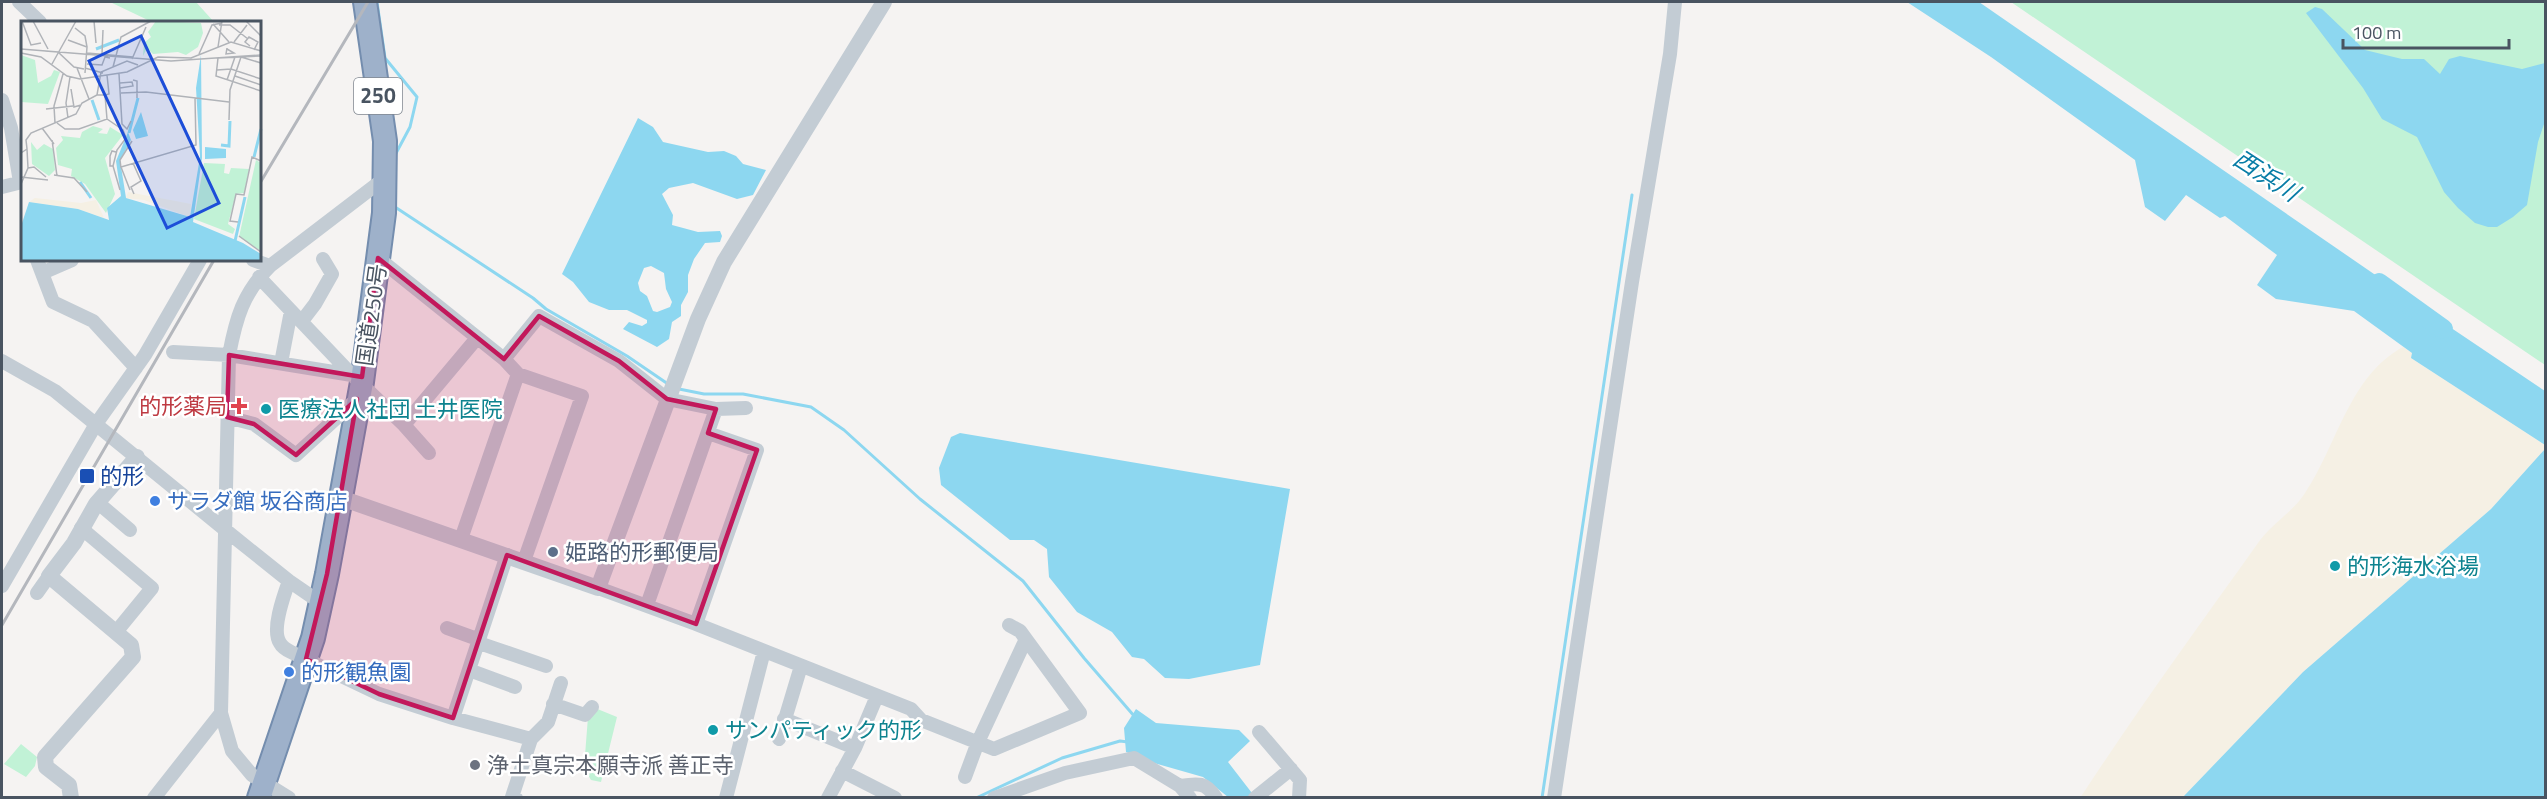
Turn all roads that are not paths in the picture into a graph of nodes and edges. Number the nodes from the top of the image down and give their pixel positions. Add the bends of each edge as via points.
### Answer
1 (19, 2) edge
2 (365, 2) edge
3 (884, 2) edge
4 (1675, 2) edge
5 (39, 21) edge
6 (2, 100) edge
7 (6, 128) edge
8 (21, 182) edge
9 (385, 184) junction
10 (2, 187) edge
11 (378, 258) junction
12 (323, 259) dead end
13 (37, 261) edge
14 (70, 261) edge
15 (199, 261) edge
16 (256, 261) edge
17 (270, 266) junction
18 (42, 273) junction
19 (259, 277) junction
20 (291, 310) junction
21 (302, 321) junction
22 (477, 338) junction
23 (173, 352) dead end
24 (229, 355) junction
25 (504, 359) junction
26 (2, 362) edge
27 (281, 363) junction
28 (136, 368) junction
29 (518, 374) junction
30 (357, 385) junction
31 (671, 390) junction
32 (746, 408) dead end
33 (716, 409) junction
34 (227, 417) junction
35 (96, 424) junction
36 (404, 425) junction
37 (708, 434) junction
38 (429, 453) dead end
39 (136, 457) junction
40 (341, 498) junction
41 (97, 502) junction
42 (81, 528) junction
43 (130, 530) dead end
44 (226, 531) junction
45 (461, 538) junction
46 (507, 555) junction
47 (524, 561) junction
48 (49, 576) junction
49 (289, 581) junction
50 (2, 586) edge
51 (598, 588) junction
52 (37, 593) dead end
53 (321, 603) junction
54 (647, 605) junction
55 (696, 624) junction
56 (1009, 625) dead end
57 (447, 628) dead end
58 (116, 632) junction
59 (1026, 639) junction
60 (479, 641) junction
61 (764, 651) junction
62 (306, 660) junction
63 (546, 666) dead end
64 (801, 666) junction
65 (470, 670) junction
66 (561, 684) dead end
67 (515, 687) dead end
68 (877, 696) junction
69 (553, 704) junction
70 (591, 707) dead end
71 (221, 713) junction
72 (453, 718) junction
73 (784, 719) junction
74 (1259, 732) dead end
75 (531, 739) junction
76 (779, 739) dead end
77 (978, 742) junction
78 (855, 748) junction
79 (1291, 769) junction
80 (842, 771) junction
81 (964, 777) dead end
82 (1180, 786) junction
83 (262, 791) edge
84 (1257, 796) edge
85 (71, 798) edge
86 (154, 798) edge
87 (289, 798) edge
88 (516, 798) edge
89 (726, 798) edge
90 (828, 798) edge
91 (895, 798) edge
92 (994, 798) edge
93 (1190, 798) edge
94 (1216, 798) edge
95 (1299, 798) edge
96 (1554, 798) edge

1 - 5 street
2 - 9 highway, 国道250号 / 250 via 385,141
3 - 31 street via 724,262
4 - 96 street
6 - 7 street
7 - 8 street
8 - 10 street
9 - 11 highway, 国道250号 / 250
9 - 17 street
11 - 22 street
11 - 30 highway, 国道250号 / 250
12 - 21 street via 332,274
13 - 18 street
14 - 18 street
15 - 28 street
16 - 17 street
17 - 19 street
18 - 28 street via 53,302 93,321
19 - 20 street
19 - 24 street via 236,320
20 - 21 street
20 - 27 street
21 - 30 street
22 - 25 street
22 - 36 street
23 - 24 street
24 - 27 street
24 - 34 street
25 - 29 street
25 - 31 street via 539,316
26 - 35 street via 56,391
27 - 30 street
28 - 35 street
29 - 45 street
29 - 47 street via 582,396
30 - 34 street via 296,455 254,424
30 - 36 street
30 - 40 highway, 国道250号 / 250
31 - 33 street
31 - 51 street
32 - 33 street
33 - 37 street
34 - 44 street
35 - 39 street
35 - 50 street
36 - 38 street
37 - 54 street
37 - 55 street via 756,450
39 - 41 street
39 - 44 street
40 - 45 street
40 - 53 highway, 国道250号 / 250
41 - 42 street
41 - 43 street
42 - 48 street
42 - 58 street via 152,588
44 - 49 street
44 - 71 street
45 - 46 street
46 - 47 street
46 - 60 street
47 - 51 street
48 - 52 street
48 - 58 street
49 - 53 street
49 - 62 street via 276,634 280,645
51 - 54 street
53 - 62 highway, 国道250号 / 250
54 - 55 street
55 - 61 street
56 - 59 street
57 - 60 street
58 - 85 street via 131,645 133,657 45,757 45,767 69,785
59 - 77 street
59 - 77 street via 1080,713 994,749
60 - 63 street
60 - 65 street
61 - 64 street
61 - 89 street
62 - 72 street via 379,694
62 - 83 highway, 国道250号 / 250
64 - 68 street
64 - 73 street
65 - 67 street
65 - 72 street
66 - 69 street
68 - 77 street via 911,709 921,720
68 - 78 street
69 - 70 street via 585,714
69 - 75 street via 548,722
71 - 83 street via 232,752
71 - 86 street
72 - 75 street
73 - 76 street
73 - 78 street
74 - 79 street
75 - 88 street via 512,797
77 - 81 street
78 - 80 street
79 - 84 street
79 - 95 street via 1300,780
80 - 90 street
80 - 91 street
82 - 92 street via 1134,758 1065,773
82 - 93 street
82 - 94 street via 1199,783 1209,787
83 - 87 street

